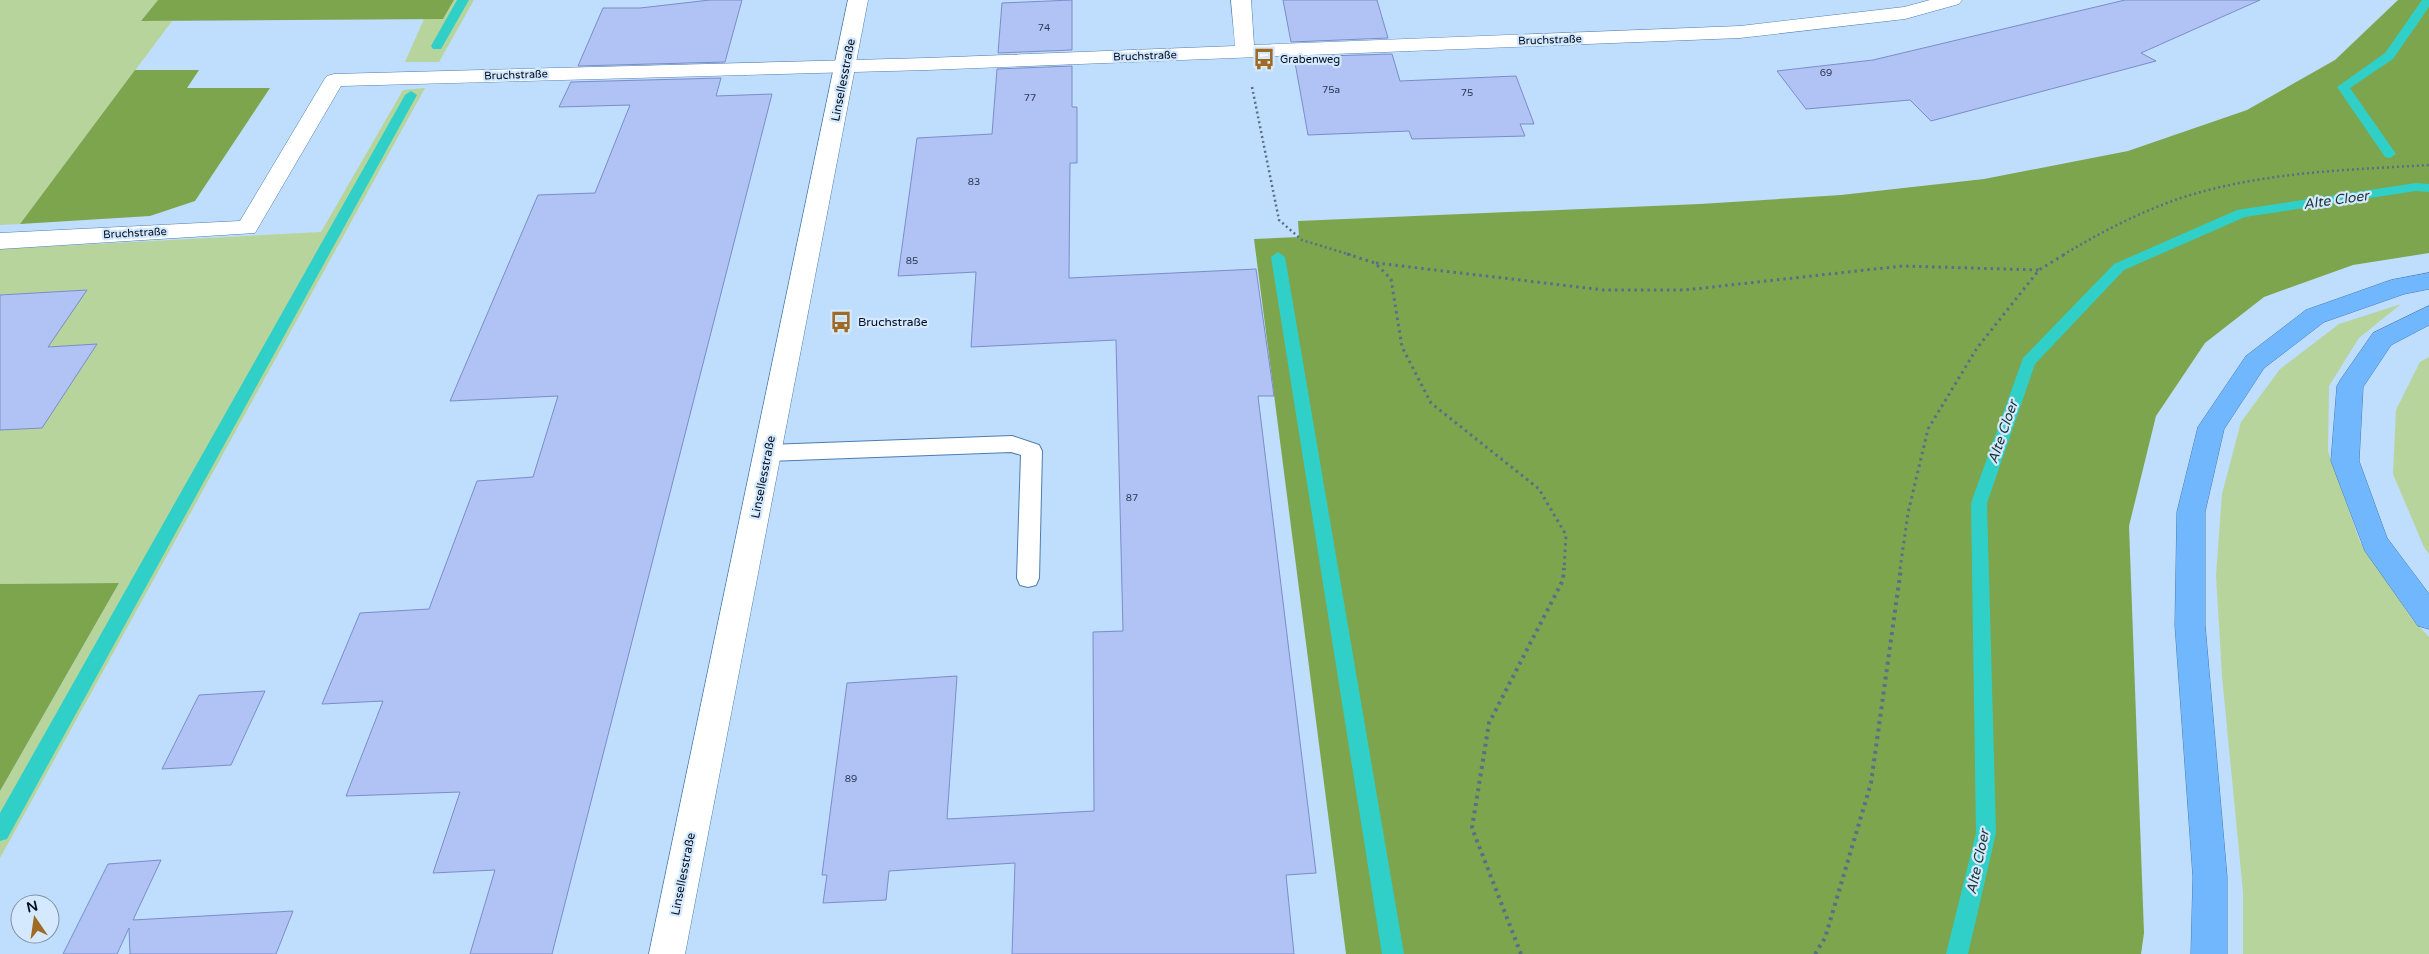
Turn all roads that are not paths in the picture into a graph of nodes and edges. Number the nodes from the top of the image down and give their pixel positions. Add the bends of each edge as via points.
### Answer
1 (858, 0) edge
2 (1241, 0) edge
3 (1952, 0) edge
4 (1245, 52) junction
5 (845, 66) junction
6 (0, 240) edge
7 (2429, 281) edge
8 (2429, 314) edge
9 (768, 453) junction
10 (1028, 578) dead end
11 (2429, 617) edge
12 (667, 954) edge
13 (2210, 954) edge

1 - 5 street, Linsellesstraße
2 - 4 street
3 - 4 street, Bruchstraße via 1905,13 1740,32
4 - 5 street, Bruchstraße
5 - 6 street, Bruchstraße via 334,80 247,228
5 - 9 street, Linsellesstraße
7 - 13 highway via 2400,286 2315,316 2255,362 2211,427 2191,512 2190,616 2210,877
8 - 11 highway via 2382,339 2350,386 2346,461 2375,543
9 - 10 lane via 1012,444 1032,451
9 - 12 street, Linsellesstraße

